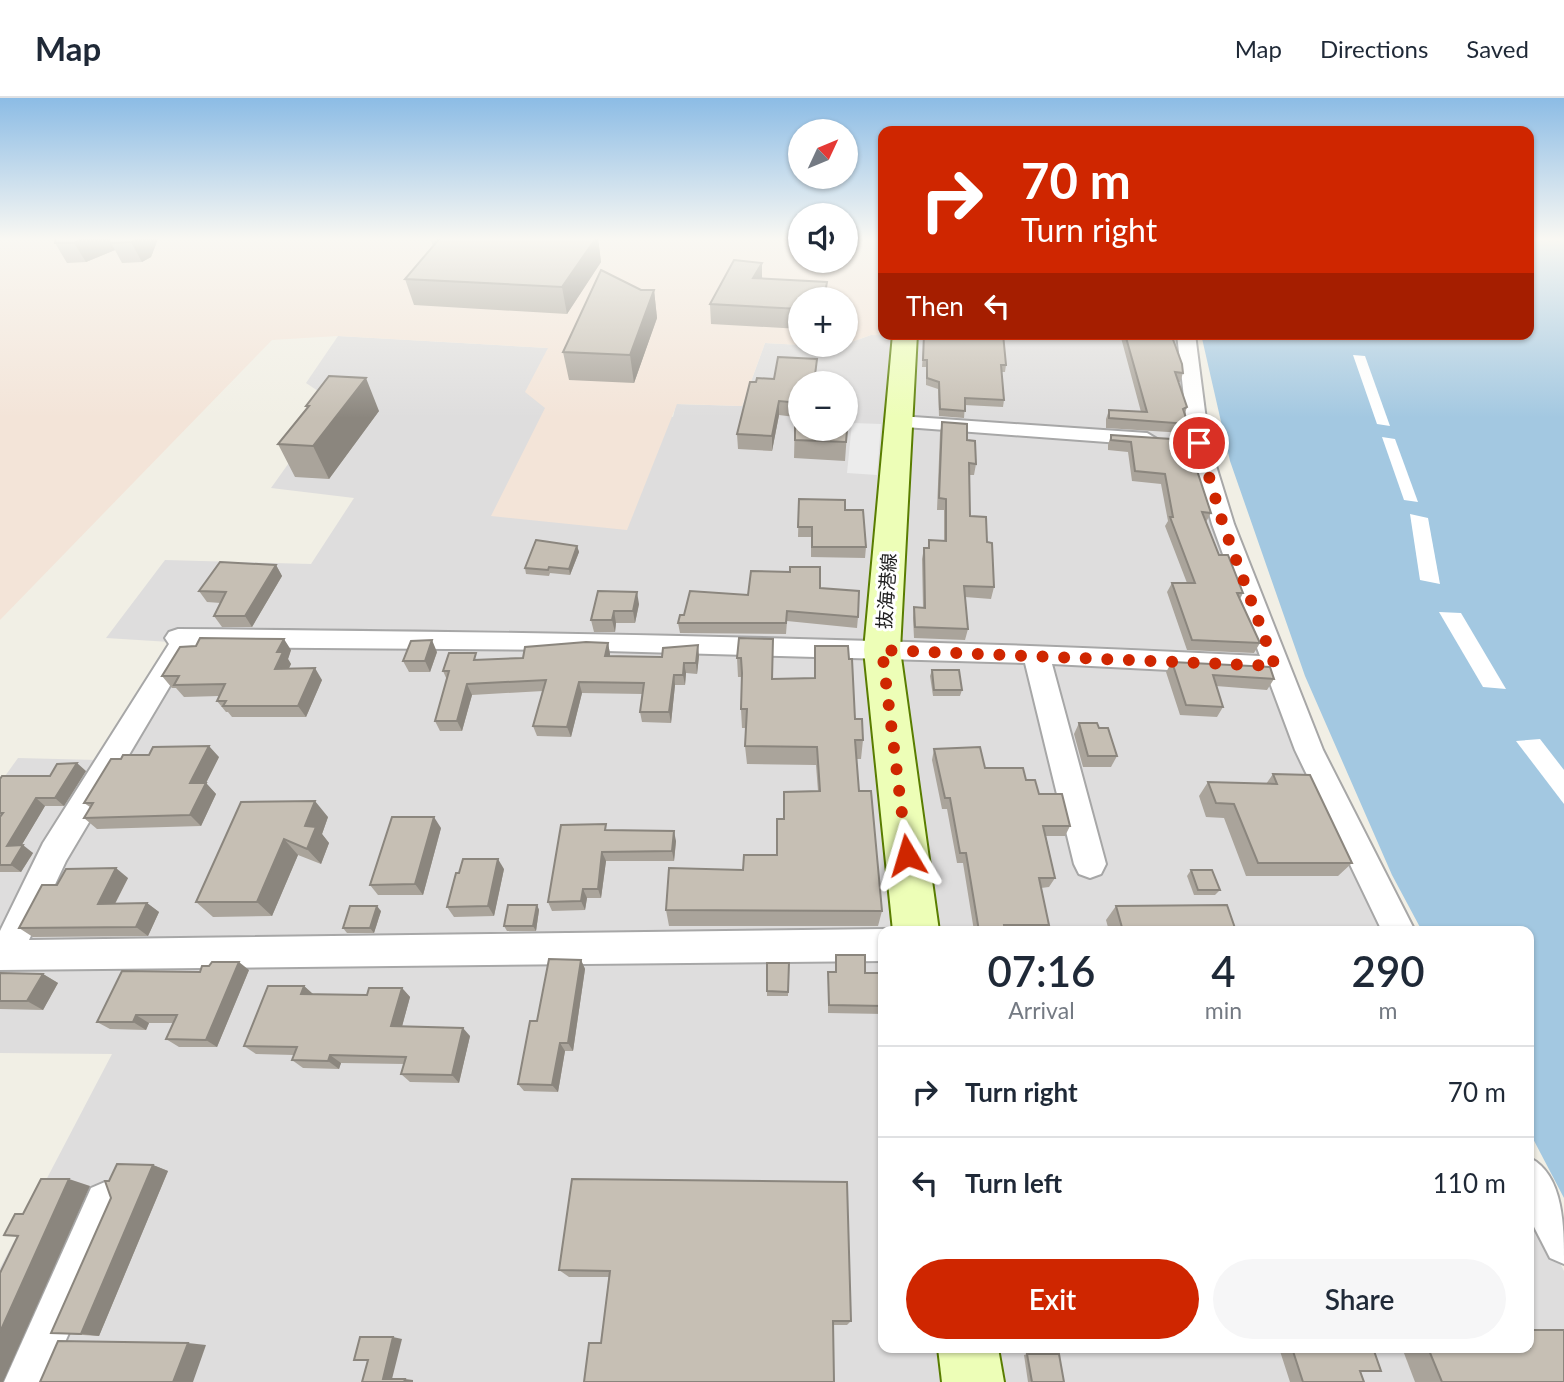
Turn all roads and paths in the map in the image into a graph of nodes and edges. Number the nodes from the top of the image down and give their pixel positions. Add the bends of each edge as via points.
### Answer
1 (905, 340) edge
2 (1187, 340) edge
3 (899, 422) junction
4 (1199, 443) junction
5 (882, 650) junction
6 (1036, 654) junction
7 (1275, 666) junction
8 (1090, 864) dead end
9 (915, 926) edge
10 (1397, 926) edge
11 (878, 945) edge
12 (1534, 1186) edge
13 (104, 1202) dead end
14 (1564, 1244) edge
15 (969, 1353) edge
16 (26, 1382) edge
17 (973, 1382) edge

1 - 3 main road, 抜海港線
2 - 4 street
3 - 4 street
3 - 5 main road, 抜海港線
4 - 7 street
5 - 6 street
5 - 9 main road, 抜海港線
5 - 11 street via 531,640 182,638 54,853 5,956
6 - 7 street
6 - 8 street
7 - 10 street via 1309,750
12 - 14 street
13 - 16 street
15 - 17 main road

